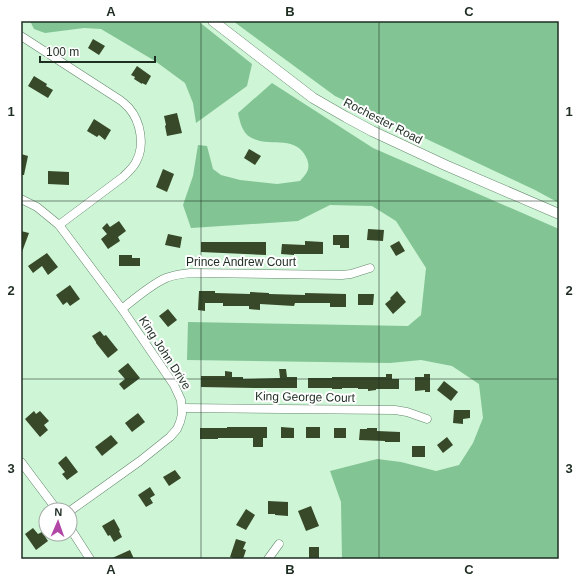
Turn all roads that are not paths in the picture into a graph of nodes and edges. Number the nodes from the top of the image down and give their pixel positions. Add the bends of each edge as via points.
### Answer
1 (213, 21) edge
2 (21, 36) edge
3 (21, 199) edge
4 (559, 214) edge
5 (59, 225) junction
6 (370, 268) dead end
7 (122, 308) junction
8 (182, 408) junction
9 (427, 419) dead end
10 (21, 462) edge
11 (51, 502) edge
12 (78, 505) edge
13 (78, 540) edge
14 (279, 544) dead end
15 (90, 559) edge
16 (268, 559) edge

1 - 4 street, Rochester Road via 313,98 346,117 445,166
2 - 5 street via 120,100 129,109 138,125 140,147 132,168
3 - 5 street, King John Drive
5 - 7 street, King John Drive
6 - 7 street, Prince Andrew Court via 342,275 190,272 160,281
7 - 8 street, King John Drive via 174,384
8 - 9 street, King George Court via 394,410
8 - 12 street, King John Drive via 180,422 170,437
10 - 11 street
13 - 15 street
14 - 16 street

